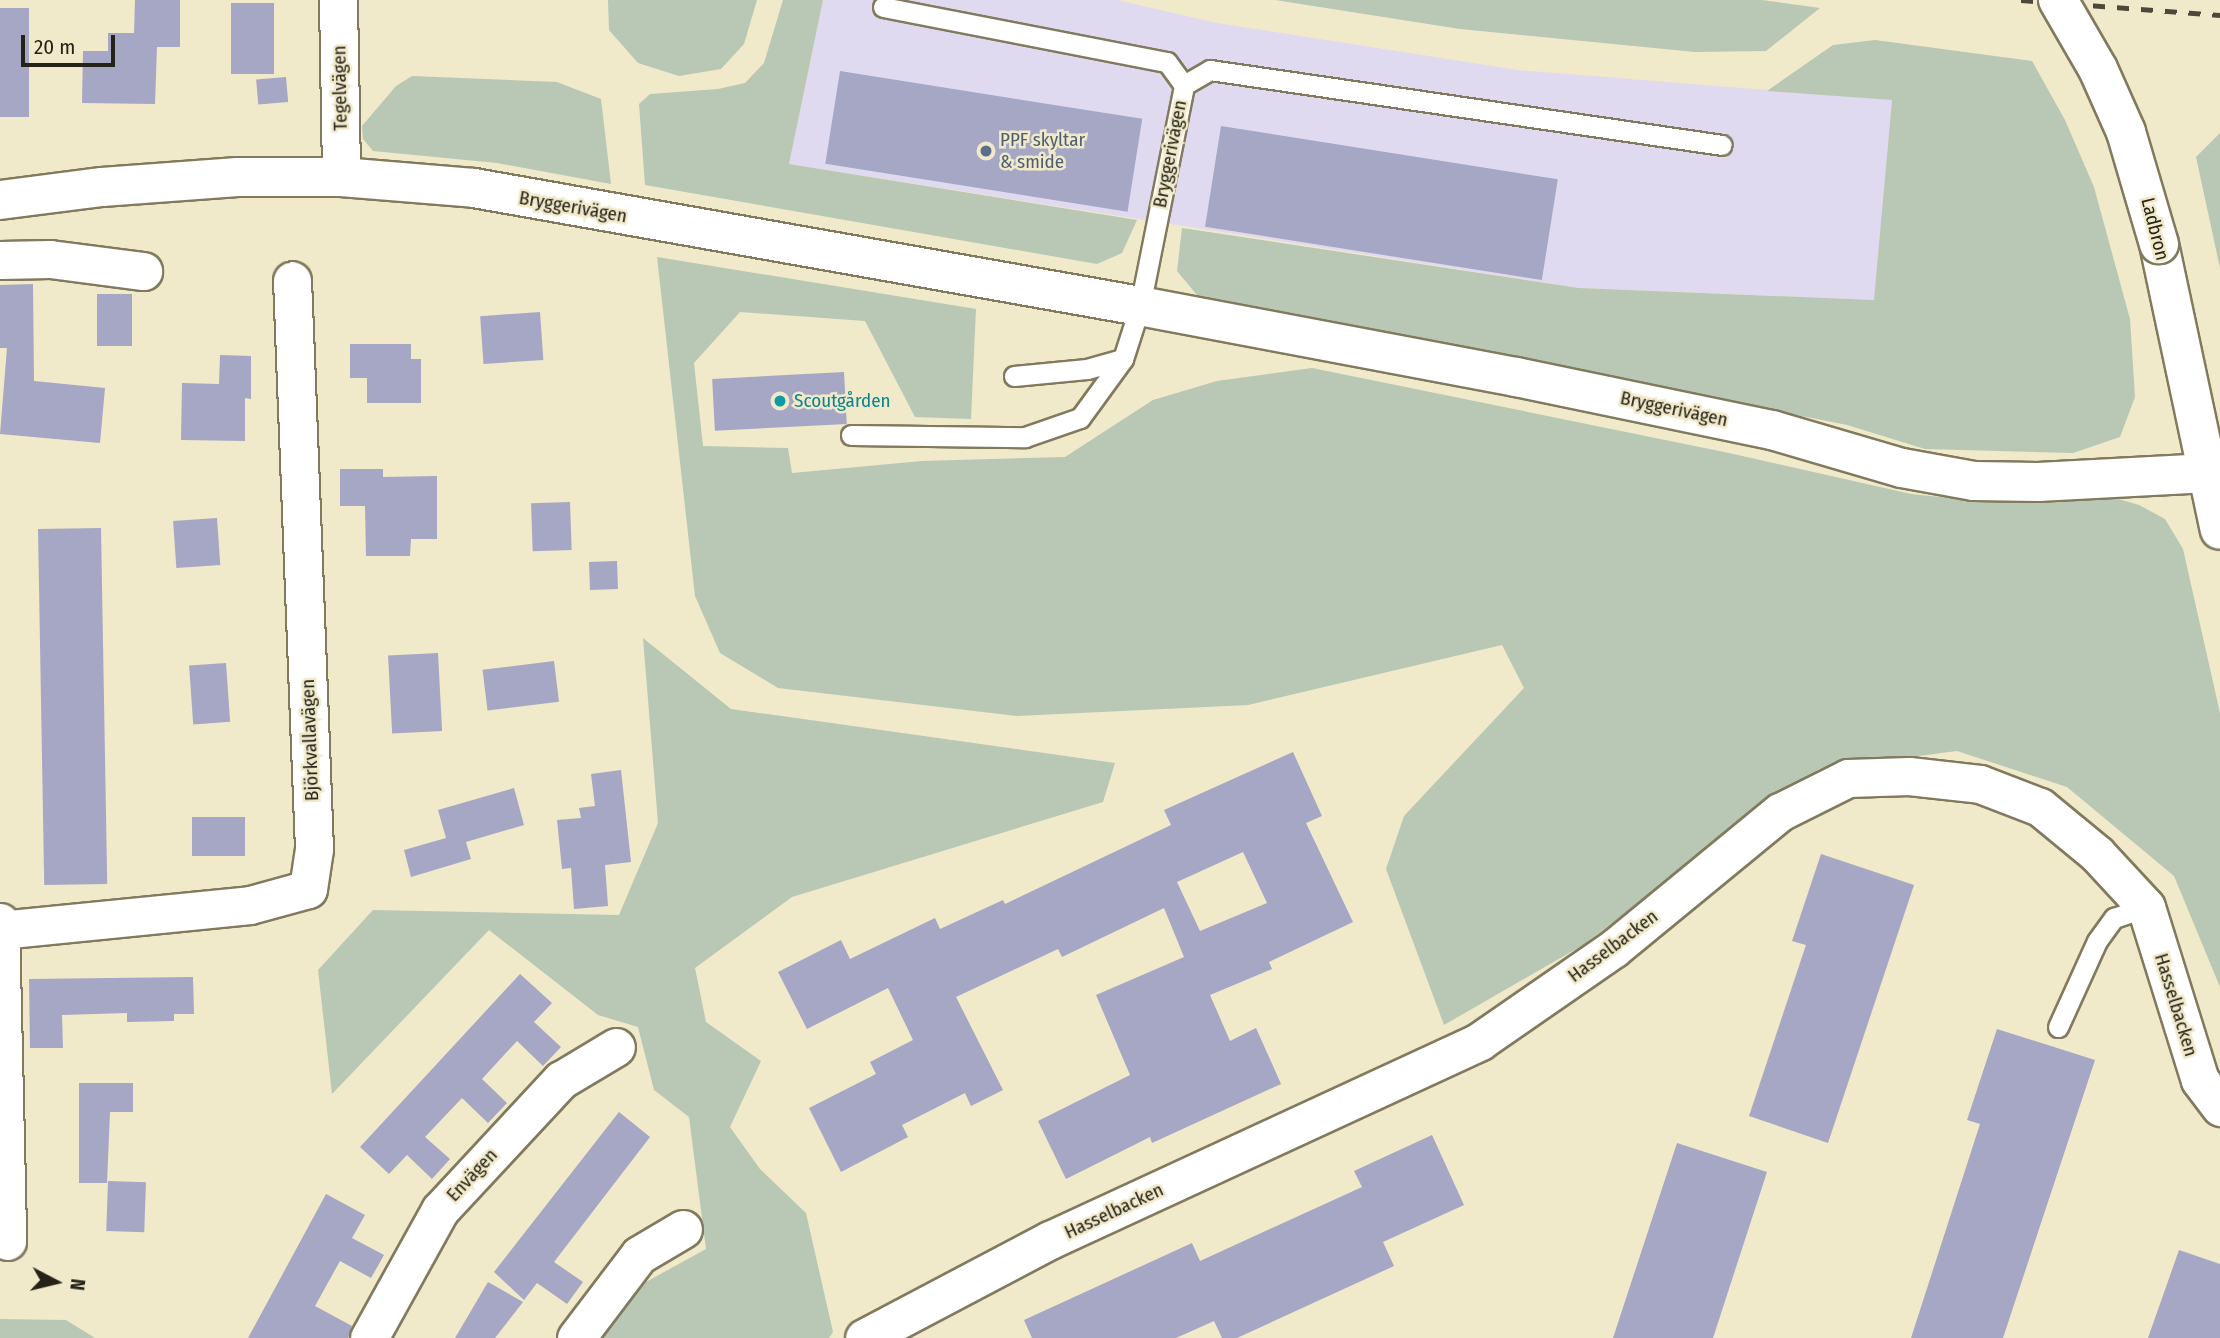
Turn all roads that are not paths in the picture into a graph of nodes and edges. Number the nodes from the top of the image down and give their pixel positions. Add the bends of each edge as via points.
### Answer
1 (338, 0) edge
2 (2058, 0) edge
3 (883, 7) dead end
4 (1184, 85) junction
5 (1722, 145) dead end
6 (341, 177) junction
7 (0, 200) edge
8 (0, 260) edge
9 (143, 271) dead end
10 (292, 280) dead end
11 (1140, 306) junction
12 (1123, 359) junction
13 (1014, 376) dead end
14 (851, 435) dead end
15 (2208, 473) junction
16 (2220, 530) edge
17 (2146, 907) junction
18 (0, 922) edge
19 (0, 930) edge
20 (2058, 1027) dead end
21 (616, 1046) dead end
22 (2220, 1107) edge
23 (683, 1229) dead end
24 (7, 1241) dead end
25 (369, 1338) edge
26 (576, 1338) edge
27 (864, 1338) edge

1 - 6 street, Tegelvägen
2 - 15 street, Ladbron, bridge via 2098,69 2126,132 2159,244
3 - 4 lane via 1167,62
4 - 5 lane via 1210,70
4 - 11 lane, Bryggerivägen
6 - 7 street, Bryggerivägen via 238,177
6 - 11 street, Bryggerivägen via 474,188
8 - 9 street via 50,259
10 - 19 street, Björkvallavägen via 314,836 308,888 250,905
11 - 12 lane
11 - 15 street, Bryggerivägen via 1682,410 1772,430 1902,468 1974,481
12 - 13 lane via 1087,369
12 - 14 lane via 1080,418 1025,437
15 - 16 street, Ladbron
17 - 20 lane via 2115,918 2097,941
17 - 22 street, Hasselbacken via 2200,1080
17 - 27 street, Hasselbacken via 2097,855 2040,807 1980,784 1909,776 1847,778 1780,812 1613,949 1480,1041 1050,1240
18 - 19 street
19 - 24 street
21 - 25 street, Envägen via 561,1080 440,1210
23 - 26 street via 639,1255

